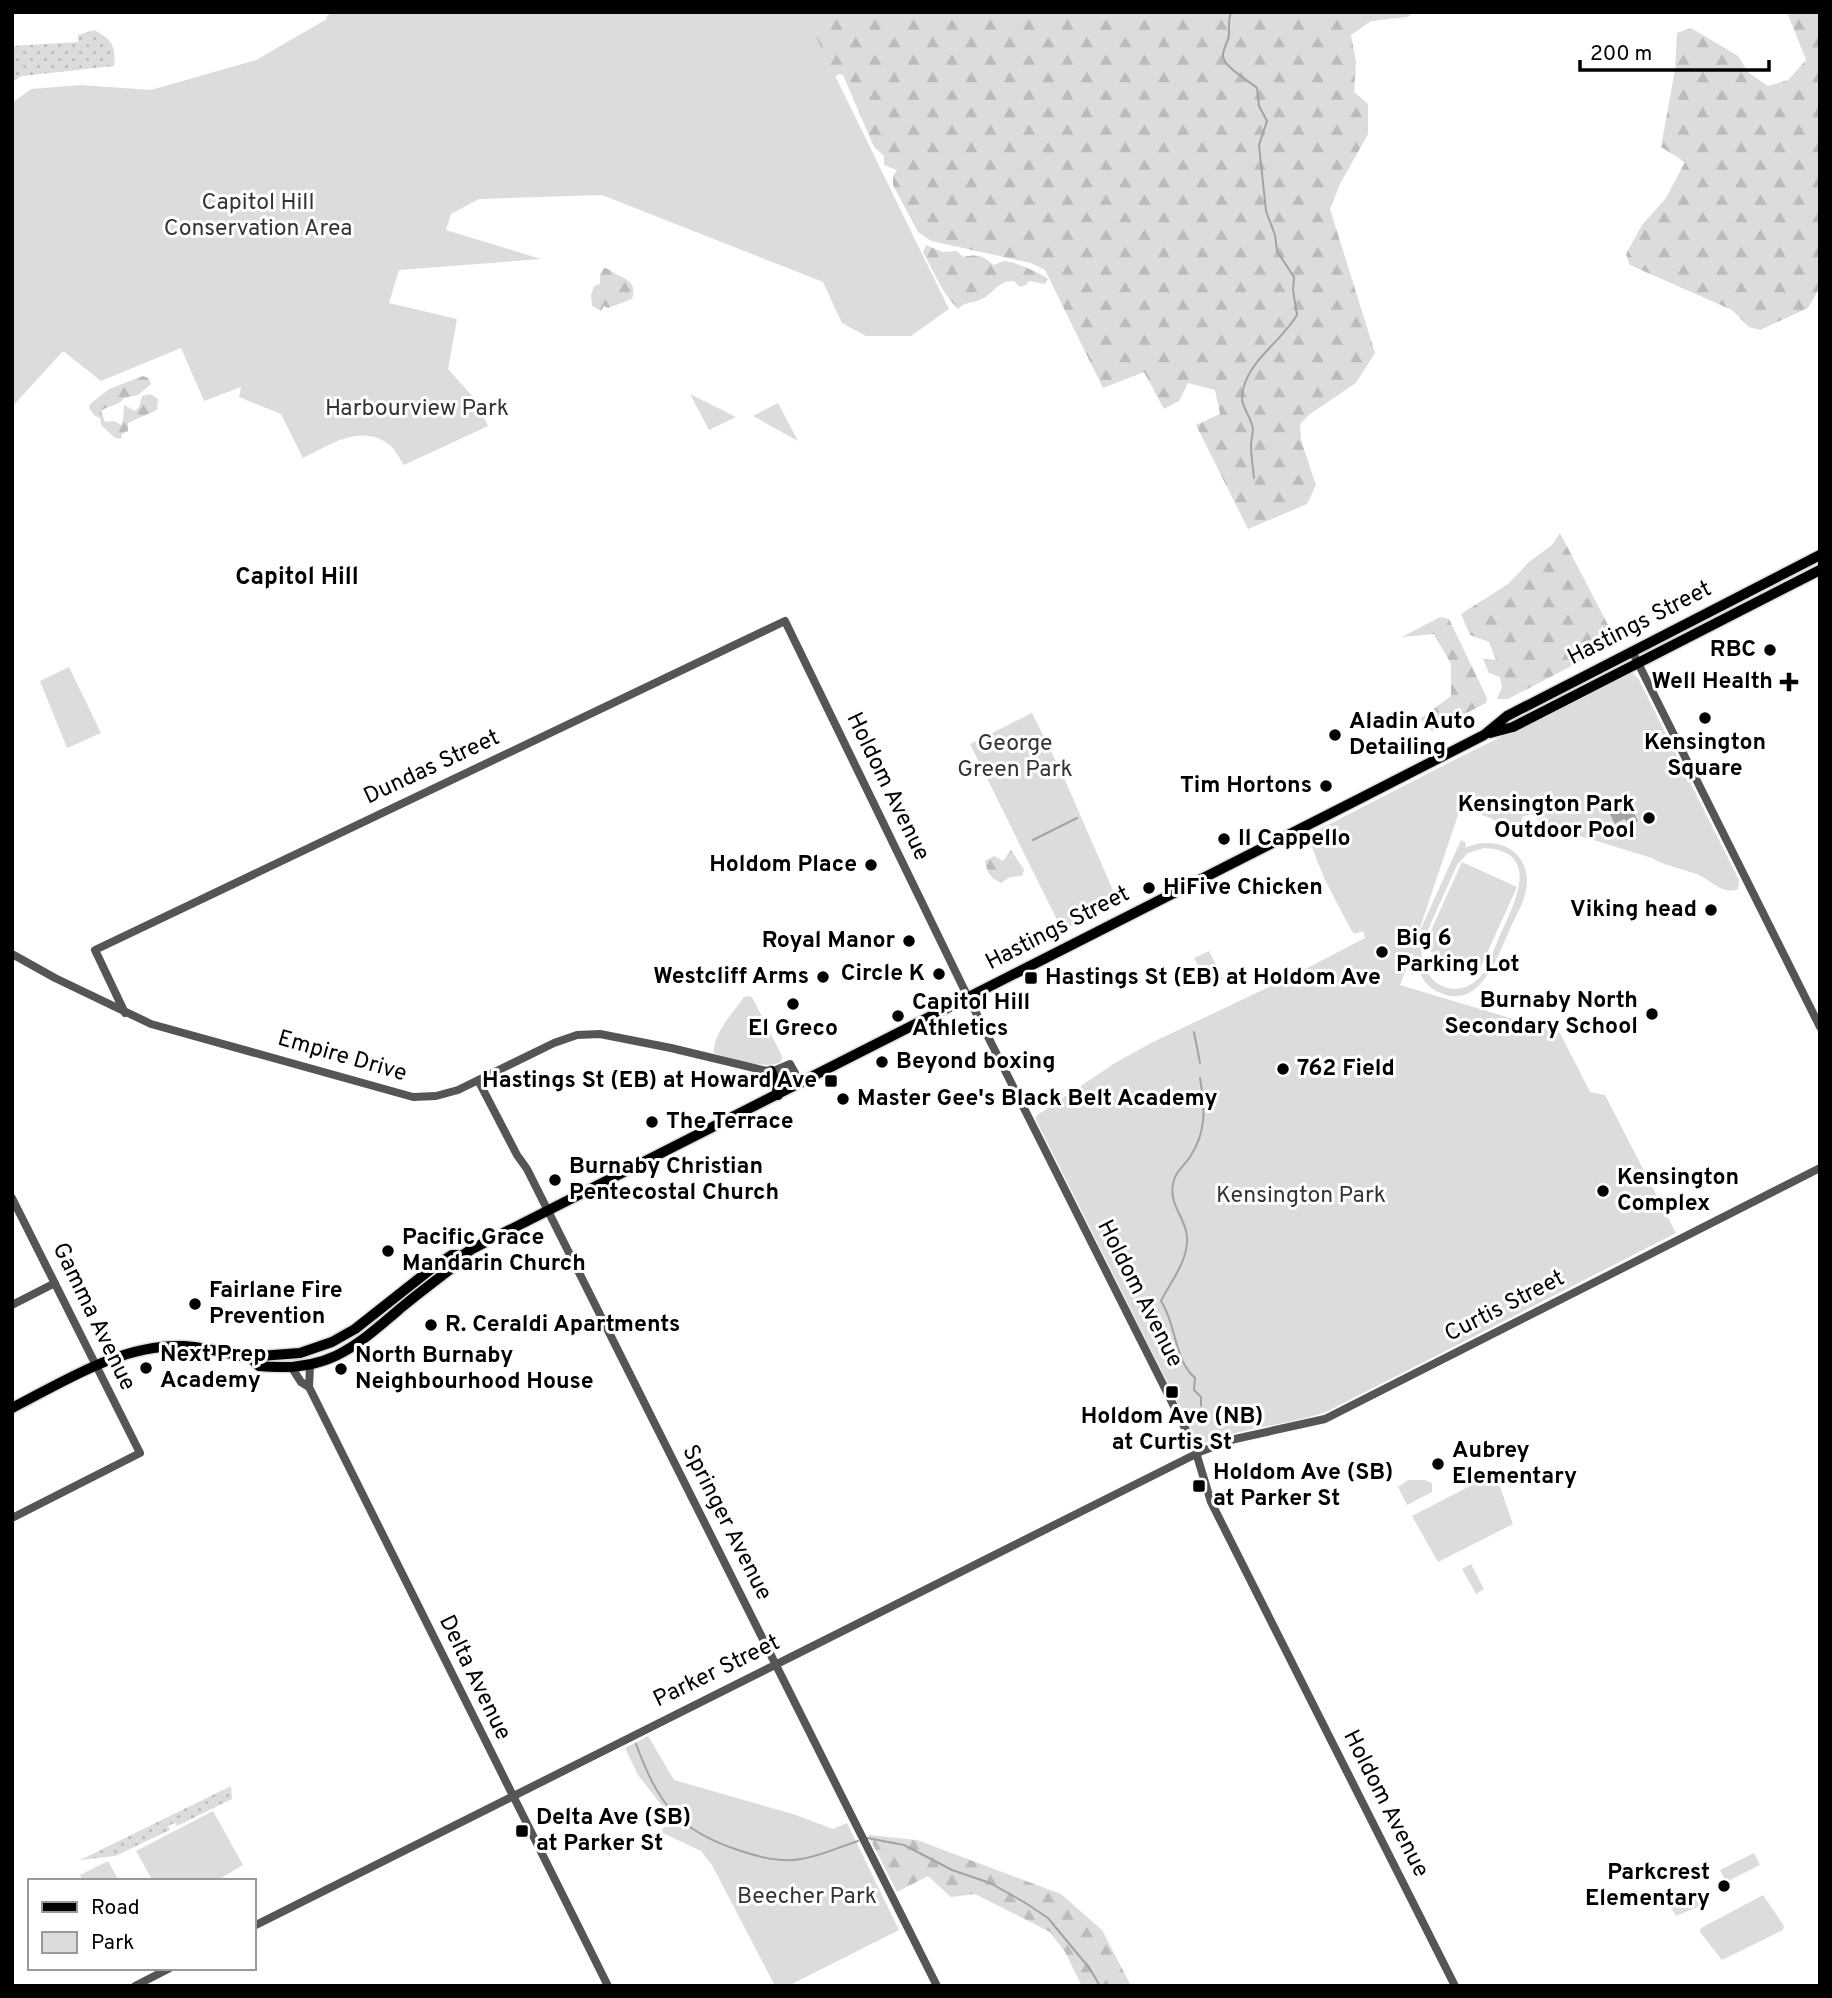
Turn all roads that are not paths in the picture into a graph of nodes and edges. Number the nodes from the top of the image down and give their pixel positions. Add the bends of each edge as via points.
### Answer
1 (1820, 555) edge
2 (1820, 570) edge
3 (785, 621) joint
4 (1632, 651) junction
5 (1638, 663) junction
6 (1484, 735) junction
7 (12, 954) edge
8 (969, 997) junction
9 (125, 1013) junction
10 (1820, 1027) edge
11 (771, 1071) junction
12 (478, 1080) junction
13 (800, 1084) junction
14 (778, 1096) junction
15 (1820, 1168) edge
16 (12, 1198) edge
17 (548, 1211) junction
18 (463, 1255) junction
19 (55, 1283) junction
20 (12, 1305) edge
21 (251, 1359) junction
22 (96, 1366) junction
23 (310, 1366) junction
24 (292, 1368) junction
25 (309, 1387) junction
26 (12, 1408) edge
27 (1197, 1453) junction
28 (12, 1518) edge
29 (776, 1665) junction
30 (512, 1797) junction
31 (256, 1925) edge
32 (166, 1970) edge
33 (135, 1986) edge
34 (608, 1986) edge
35 (937, 1986) edge
36 (1455, 1986) edge

1 - 4 main road, Hastings Street
2 - 5 main road, Hastings Street
3 - 8 street, Holdom Avenue
3 - 9 street, Dundas Street via 95,950
4 - 5 street
4 - 6 main road, Hastings Street via 1507,716
5 - 6 main road, Hastings Street via 1513,727
5 - 10 street
6 - 8 main road, Hastings Street
7 - 9 street, Empire Drive
8 - 13 main road, Hastings Street
8 - 27 street, Holdom Avenue
9 - 12 street, Empire Drive via 167,1029 413,1097 436,1096
11 - 12 street, Empire Drive via 600,1034 562,1040
11 - 13 street via 790,1064
11 - 14 main road
12 - 17 street, Springer Avenue
13 - 14 main road, Hastings Street
14 - 17 main road, Hastings Street
15 - 27 street, Curtis Street via 1325,1419 1235,1439
16 - 19 street, Gamma Avenue
17 - 18 main road, Hastings Street
17 - 29 street, Springer Avenue
18 - 21 main road, Hastings Street via 452,1255 332,1342 300,1353
18 - 23 main road, Hastings Street via 355,1346
19 - 20 street
19 - 22 street, Gamma Avenue
21 - 22 main road, Hastings Street via 168,1346 129,1352
21 - 24 main road, Hastings Street via 259,1366
22 - 26 main road, Hastings Street
22 - 28 street, Gamma Avenue via 140,1453
23 - 24 main road, Hastings Street
23 - 25 street, Delta Avenue
24 - 25 street, Delta Avenue
25 - 30 street, Delta Avenue
27 - 29 street, Parker Street
27 - 36 street, Holdom Avenue via 1212,1502
29 - 30 street, Parker Street
29 - 35 street, Springer Avenue
30 - 31 street, Parker Street
30 - 34 street, Delta Avenue
32 - 33 street

